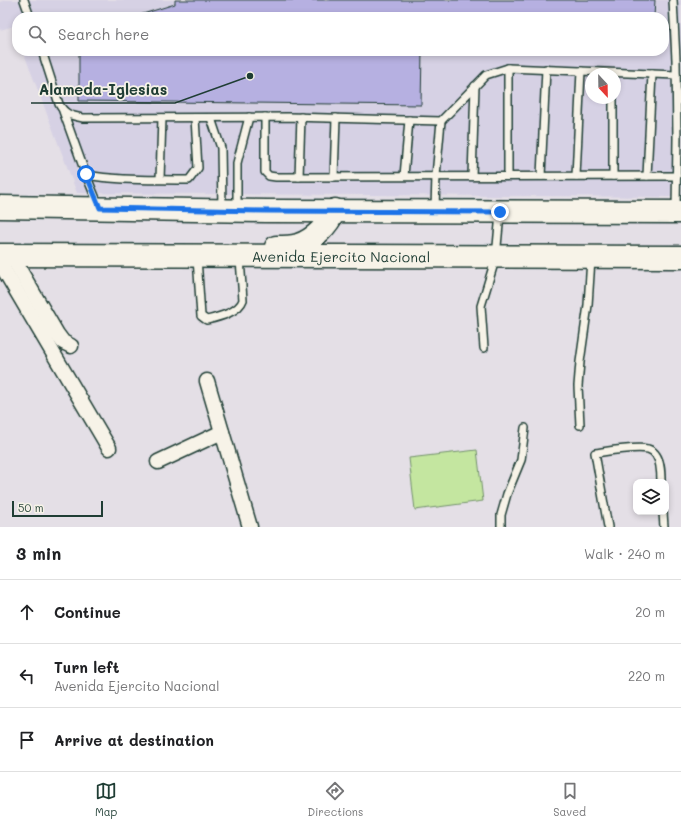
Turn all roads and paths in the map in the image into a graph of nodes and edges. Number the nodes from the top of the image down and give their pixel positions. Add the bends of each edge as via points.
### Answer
1 (24, 0) edge
2 (673, 0) edge
3 (28, 12) edge
4 (44, 56) edge
5 (508, 68) junction
6 (546, 69) junction
7 (581, 71) junction
8 (585, 71) edge
9 (621, 73) edge
10 (652, 74) junction
11 (676, 75) junction
12 (475, 86) junction
13 (613, 104) edge
14 (63, 111) junction
15 (248, 117) junction
16 (265, 117) junction
17 (301, 117) junction
18 (162, 118) junction
19 (195, 118) junction
20 (211, 118) junction
21 (336, 118) junction
22 (409, 120) junction
23 (441, 121) junction
24 (86, 174) junction
25 (404, 176) junction
26 (436, 176) junction
27 (472, 176) junction
28 (508, 176) junction
29 (541, 176) junction
30 (576, 176) junction
31 (613, 176) junction
32 (647, 176) junction
33 (677, 176) junction
34 (299, 177) junction
35 (334, 177) junction
36 (160, 179) junction
37 (0, 207) edge
38 (100, 208) junction
39 (230, 210) junction
40 (335, 210) junction
41 (435, 211) junction
42 (500, 212) junction
43 (679, 212) edge
44 (197, 256) junction
45 (250, 257) junction
46 (496, 257) junction
47 (591, 257) junction
48 (4, 258) edge
49 (681, 258) edge
50 (71, 346) dead end
51 (484, 348) dead end
52 (207, 380) dead end
53 (580, 425) dead end
54 (525, 428) dead end
55 (222, 432) junction
56 (109, 448) dead end
57 (158, 462) dead end
58 (661, 479) edge
59 (663, 515) edge
60 (250, 527) edge
61 (501, 527) edge
62 (608, 527) edge
63 (664, 527) edge

1 - 3 lane
2 - 11 lane
4 - 14 lane
5 - 6 lane
5 - 12 lane via 486,75
5 - 28 lane
6 - 7 lane
6 - 29 lane
7 - 8 lane
7 - 30 lane
9 - 10 lane
10 - 11 lane
10 - 32 lane
11 - 33 lane
12 - 23 lane
12 - 27 lane
13 - 31 lane
14 - 18 lane via 73,117 83,118
14 - 24 lane
15 - 16 lane
15 - 20 lane
15 - 39 lane via 237,163
16 - 17 lane
16 - 34 lane via 264,172 276,177
17 - 21 lane
17 - 34 lane
18 - 19 lane
18 - 36 lane
19 - 20 lane
19 - 36 lane via 198,168 189,180
20 - 39 lane via 221,148
21 - 22 lane
21 - 35 lane
22 - 23 lane
22 - 25 lane
23 - 26 lane
24 - 36 lane via 99,177
24 - 38 lane
25 - 26 lane
25 - 35 lane
26 - 27 lane
26 - 41 lane
27 - 28 lane
28 - 29 lane
29 - 30 lane
30 - 31 lane
31 - 32 lane
32 - 33 lane
33 - 43 lane
34 - 35 lane
37 - 38 main road
38 - 39 main road
39 - 40 main road
40 - 41 main road
40 - 45 main road via 331,218 311,239 299,244 267,248
41 - 42 main road
42 - 43 main road
42 - 46 lane
44 - 45 main road, Avenida Ejercito Nacional
44 - 45 lane via 201,316 207,320 226,314 241,305
44 - 48 main road, Avenida Ejercito Nacional
45 - 46 main road, Avenida Ejercito Nacional
46 - 47 main road, Avenida Ejercito Nacional
46 - 51 lane via 481,306
47 - 49 main road, Avenida Ejercito Nacional
47 - 53 lane via 578,386
48 - 50 street via 63,342
48 - 56 street
52 - 55 street
54 - 61 lane via 521,460 507,494 501,515
55 - 57 street
55 - 60 street
58 - 62 lane via 658,458 649,450 637,448 595,453
59 - 63 lane

